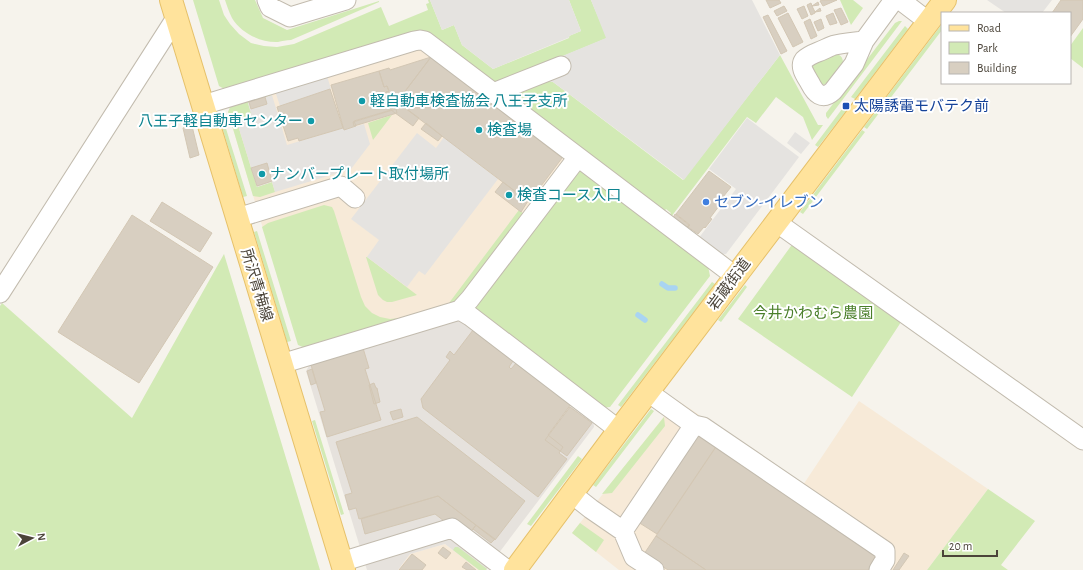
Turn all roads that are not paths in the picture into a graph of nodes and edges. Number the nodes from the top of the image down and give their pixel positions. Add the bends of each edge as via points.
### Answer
1 (267, 0) edge
2 (346, 0) edge
3 (894, 0) edge
4 (900, 0) edge
5 (945, 0) edge
6 (174, 9) edge
7 (929, 22) junction
8 (864, 41) dead end
9 (561, 66) dead end
10 (493, 93) junction
11 (203, 106) junction
12 (578, 157) junction
13 (356, 198) dead end
14 (237, 218) junction
15 (776, 222) junction
16 (735, 276) junction
17 (0, 293) edge
18 (460, 310) junction
19 (281, 364) junction
20 (648, 392) junction
21 (694, 425) junction
22 (619, 430) junction
23 (1083, 440) edge
24 (572, 494) junction
25 (623, 531) junction
26 (342, 566) edge
27 (507, 570) edge
28 (515, 570) edge
29 (654, 570) edge
30 (879, 570) edge

1 - 2 street via 270,7 290,17
3 - 8 street
4 - 7 street
5 - 7 main road, 岩蔵街道
6 - 11 main road, 所沢青梅線
6 - 17 street
7 - 15 main road, 岩蔵街道
9 - 10 street
10 - 11 street via 430,44 420,40
10 - 12 street
11 - 14 main road, 所沢青梅線
12 - 16 street
12 - 18 street
13 - 14 street via 341,186
14 - 19 main road, 所沢青梅線
15 - 16 main road, 岩蔵街道
15 - 23 street
16 - 20 main road, 岩蔵街道
18 - 19 street
18 - 22 street
19 - 26 main road, 所沢青梅線
20 - 21 street
20 - 22 main road, 岩蔵街道
21 - 25 street
21 - 30 street via 703,427 886,550 886,560
22 - 24 main road, 岩蔵街道
24 - 25 street
24 - 28 main road, 岩蔵街道
25 - 29 street via 634,557
26 - 27 street via 452,528

